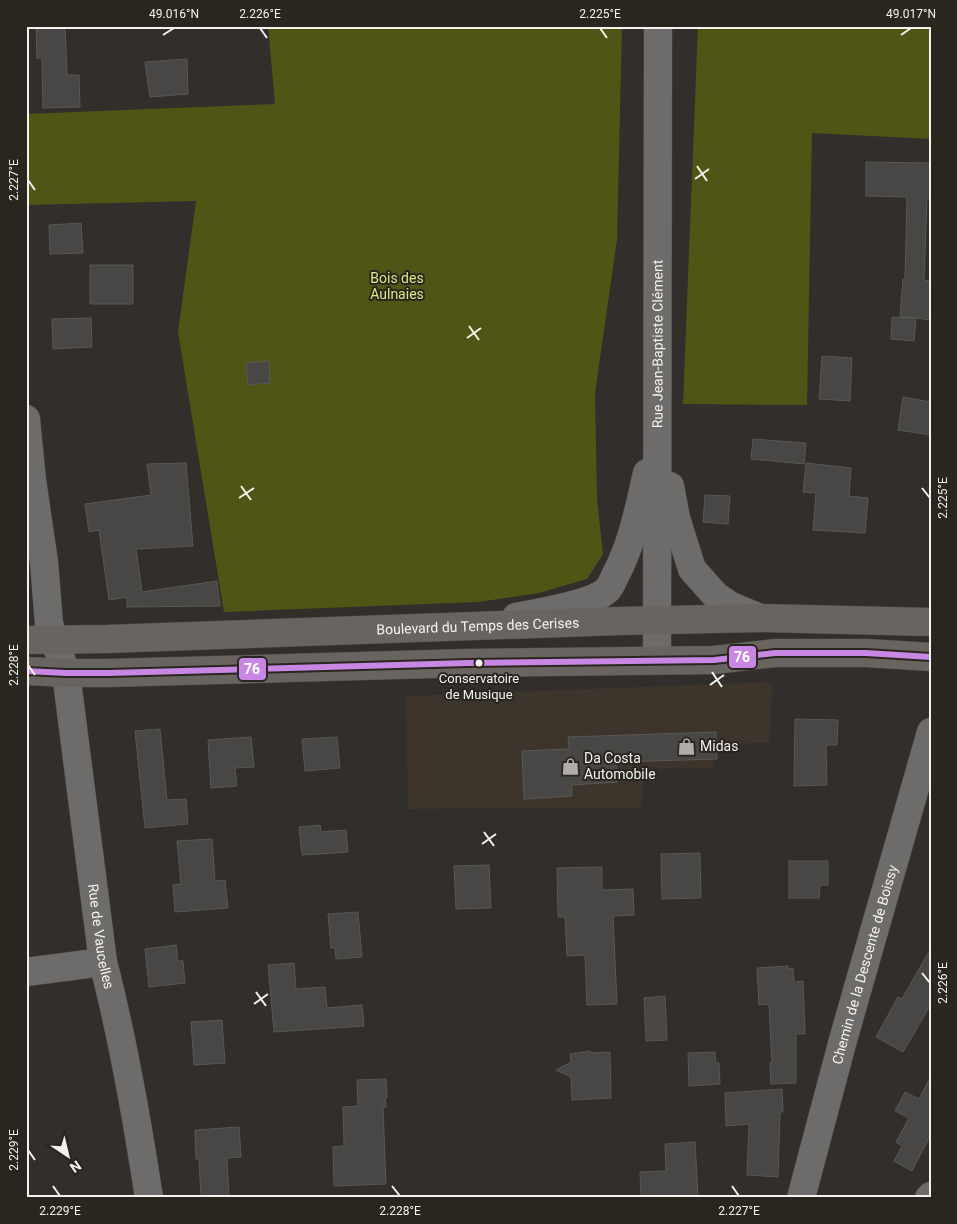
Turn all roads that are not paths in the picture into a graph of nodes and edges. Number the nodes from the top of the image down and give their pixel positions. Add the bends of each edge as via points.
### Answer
1 (658, 26) edge
2 (26, 419) edge
3 (658, 426) junction
4 (28, 453) edge
5 (760, 618) junction
6 (657, 620) junction
7 (931, 622) edge
8 (476, 627) junction
9 (54, 639) junction
10 (26, 640) edge
11 (931, 657) edge
12 (657, 660) junction
13 (26, 671) edge
14 (66, 674) junction
15 (931, 732) edge
16 (103, 962) junction
17 (26, 972) edge
18 (149, 1198) edge
19 (801, 1198) edge

1 - 3 street, Rue Jean-Baptiste Clément
2 - 4 street
3 - 5 street via 676,518 692,569 716,596
3 - 6 street, Rue Jean-Baptiste Clément
3 - 8 street via 638,512 621,564 607,590 564,608
4 - 9 street via 44,562 49,624
5 - 6 main road, Boulevard du Temps des Cerises
5 - 7 main road, Boulevard du Temps des Cerises
6 - 8 main road, Boulevard du Temps des Cerises
6 - 12 street, Rue Jean-Baptiste Clément
8 - 9 main road, Boulevard du Temps des Cerises
9 - 10 main road, Boulevard du Temps des Cerises
9 - 14 street, Rue de Vaucelles
11 - 12 main road via 775,653 714,660
12 - 14 main road
13 - 14 main road
14 - 16 street, Rue de Vaucelles
15 - 19 street, Chemin de la Descente de Boissy
16 - 17 street
16 - 18 street, Rue de Vaucelles via 139,1132

